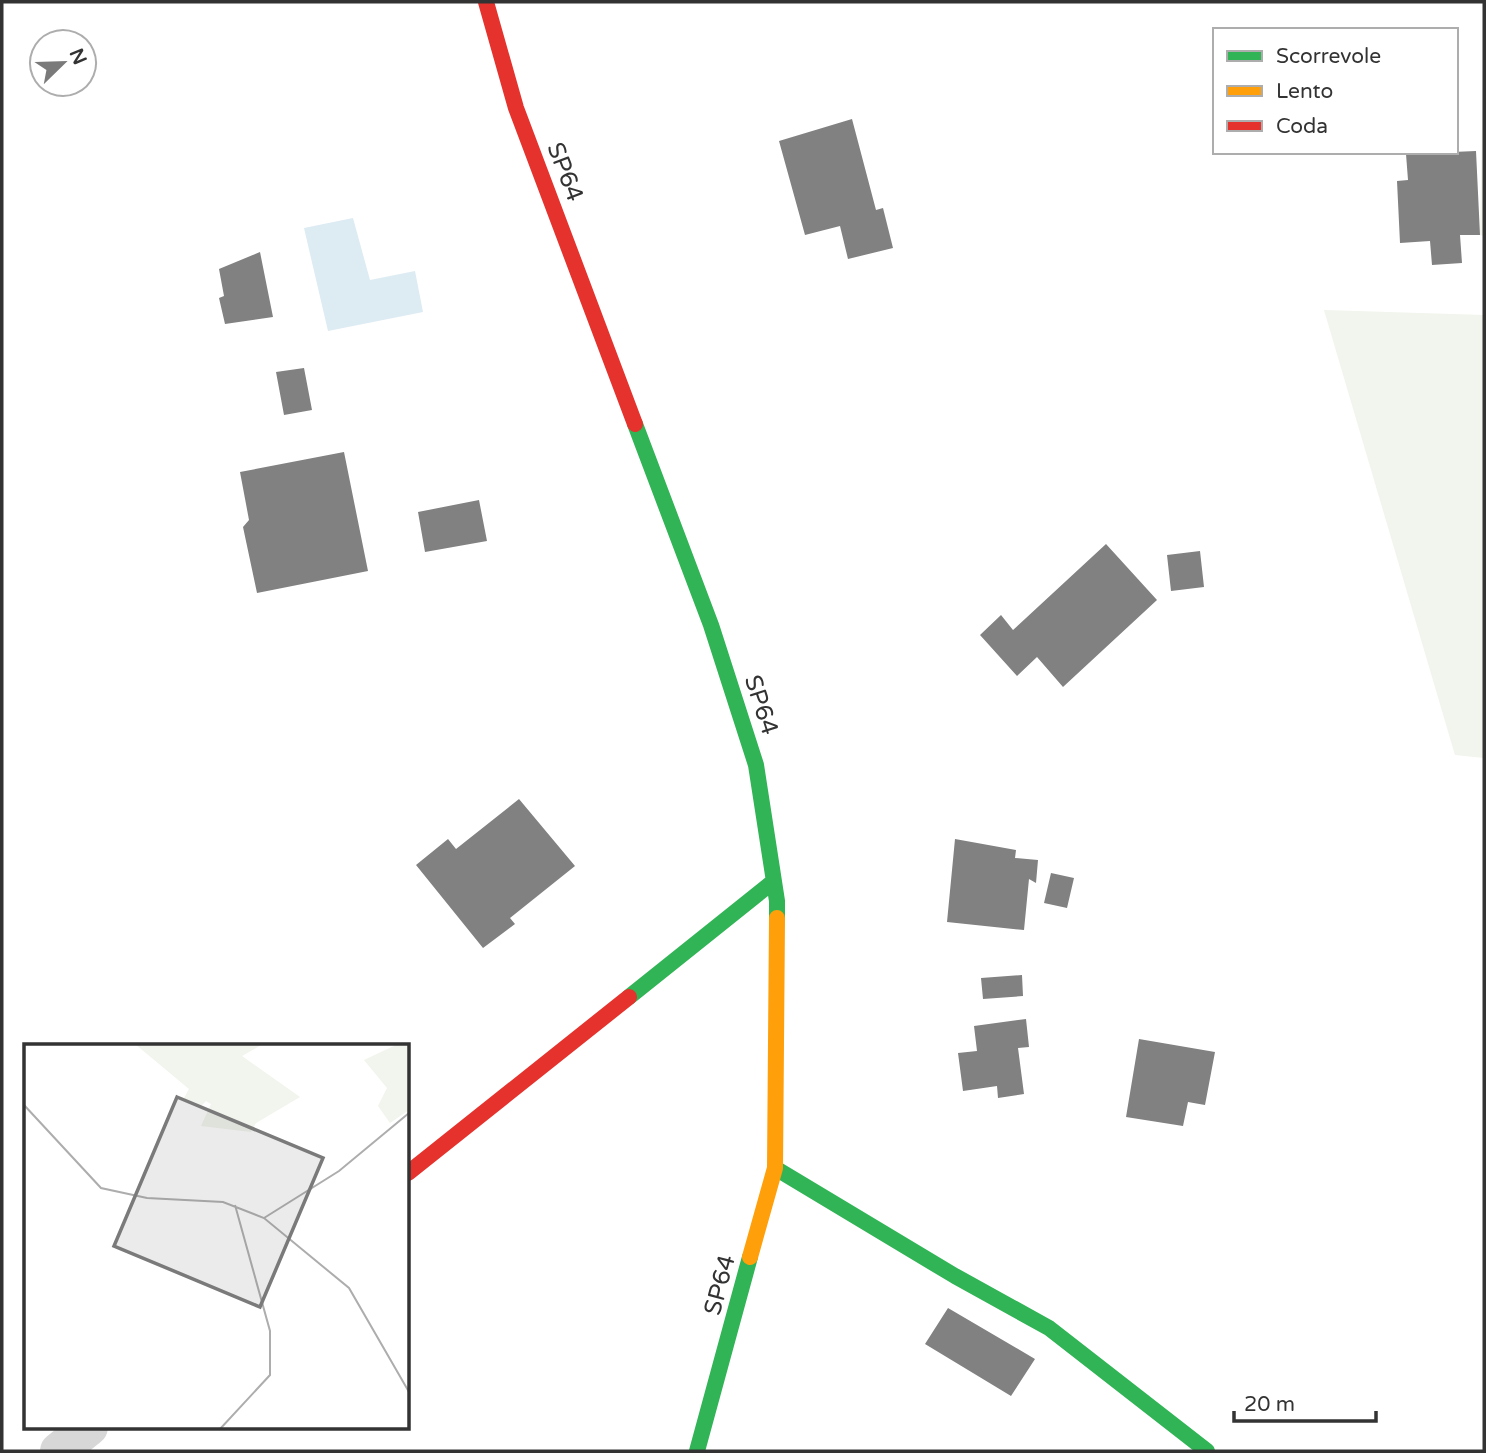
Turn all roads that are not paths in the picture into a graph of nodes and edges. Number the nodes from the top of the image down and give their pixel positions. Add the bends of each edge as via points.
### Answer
1 (486, 2) edge
2 (774, 881) junction
3 (775, 1168) junction
4 (410, 1171) edge
5 (88, 1428) edge
6 (59, 1451) edge
7 (697, 1451) edge
8 (1207, 1451) edge

1 - 2 street, SP64 / SP64 via 516,107 715,638 756,765
2 - 3 street, SP64 / SP64
2 - 4 street
3 - 7 street, SP64 / SP64
3 - 8 street via 1049,1328
5 - 6 street

